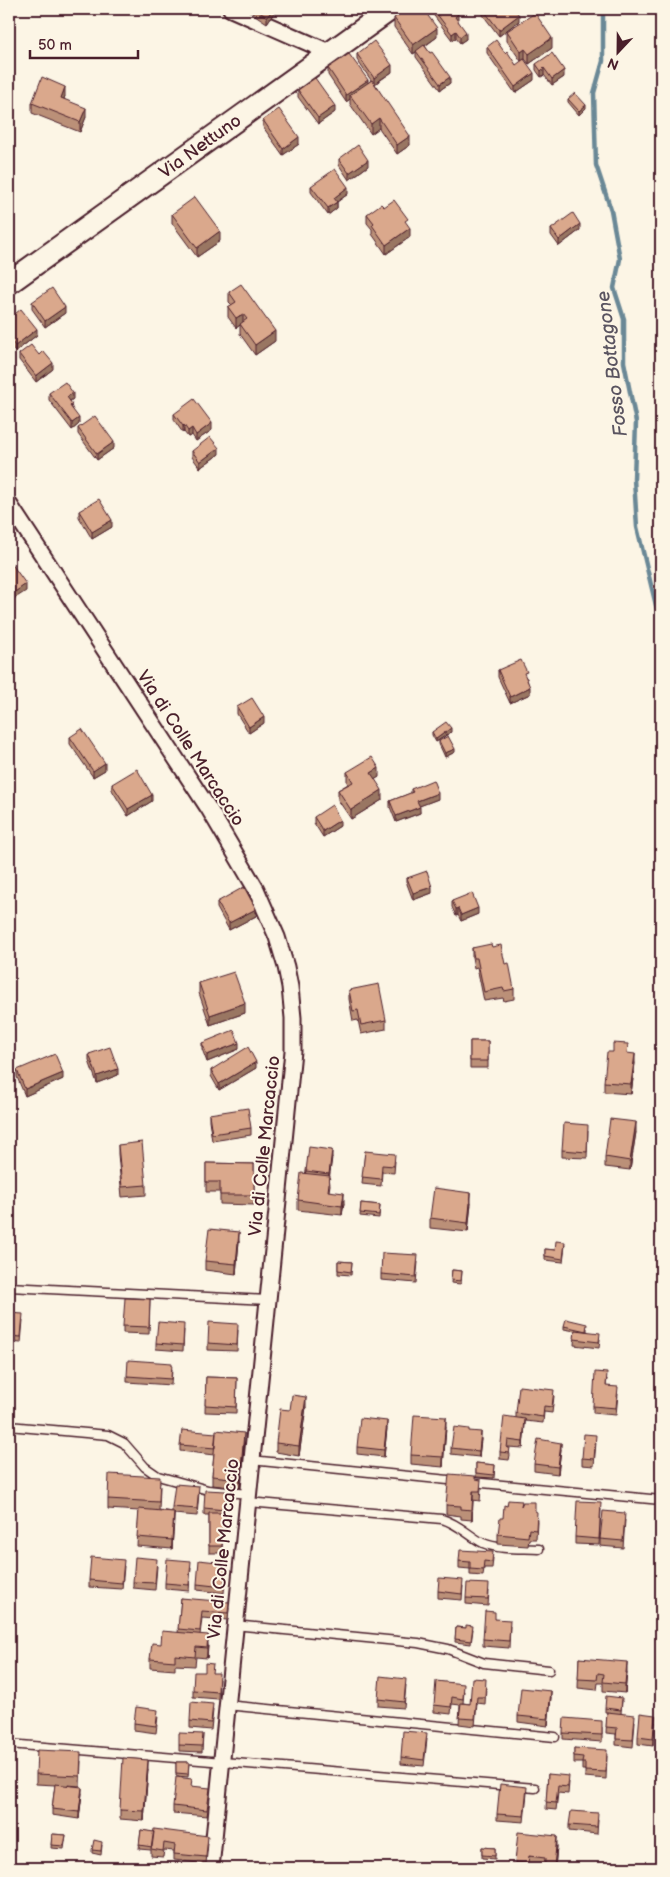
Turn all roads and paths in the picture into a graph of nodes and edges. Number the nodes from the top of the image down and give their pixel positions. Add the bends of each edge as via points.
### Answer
1 (231, 9) edge
2 (391, 9) edge
3 (329, 52) junction
4 (9, 284) edge
5 (9, 504) edge
6 (9, 1287) edge
7 (268, 1300) junction
8 (9, 1426) edge
9 (251, 1460) junction
10 (248, 1498) junction
11 (661, 1500) edge
12 (539, 1549) dead end
13 (234, 1625) junction
14 (549, 1670) dead end
15 (226, 1705) junction
16 (555, 1737) dead end
17 (9, 1744) edge
18 (221, 1762) junction
19 (535, 1788) dead end
20 (211, 1868) edge

1 - 3 street
2 - 3 main road, Via Nettuno
3 - 4 main road, Via Nettuno
5 - 7 street, Via di Colle Marcaccio via 224,832 256,889 281,946 290,987 294,1034
6 - 7 lane
7 - 9 street, Via di Colle Marcaccio
8 - 10 lane via 108,1435 124,1443 145,1467 158,1476
9 - 10 street, Via di Colle Marcaccio
9 - 11 lane
10 - 12 lane via 442,1519 485,1544
10 - 13 street, Via di Colle Marcaccio
13 - 14 lane via 418,1643 448,1649 484,1663
13 - 15 street, Via di Colle Marcaccio
15 - 16 lane
15 - 18 street, Via di Colle Marcaccio
17 - 18 lane
18 - 19 lane
18 - 20 street, Via di Colle Marcaccio

